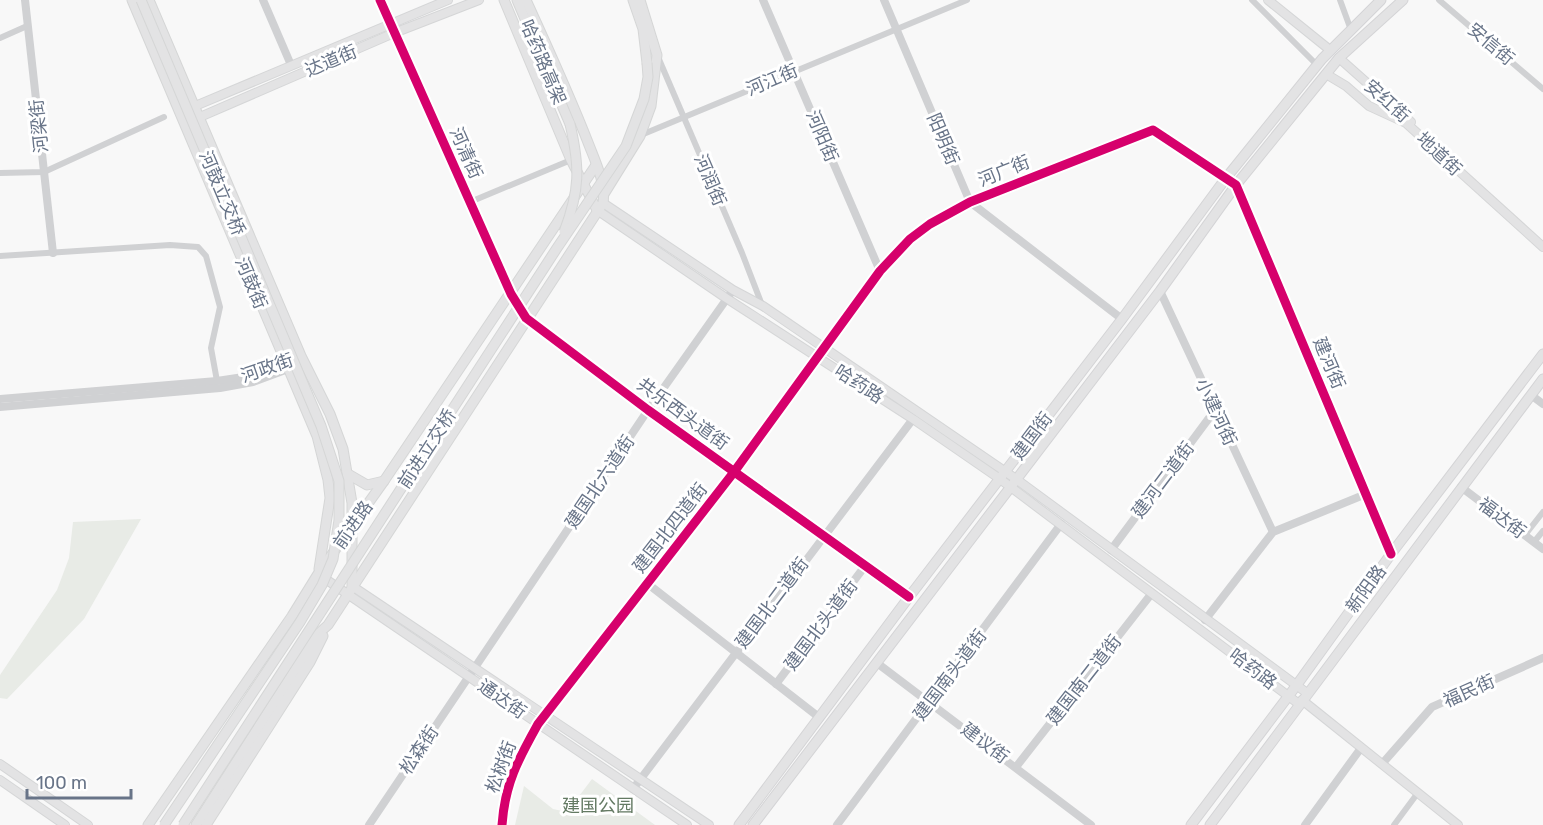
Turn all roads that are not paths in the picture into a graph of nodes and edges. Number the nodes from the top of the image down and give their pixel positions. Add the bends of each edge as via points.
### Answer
1 (25, 0) edge
2 (132, 0) edge
3 (141, 0) edge
4 (149, 0) edge
5 (263, 0) edge
6 (380, 0) edge
7 (448, 0) edge
8 (479, 0) edge
9 (504, 0) edge
10 (517, 0) edge
11 (526, 0) edge
12 (633, 0) edge
13 (640, 0) edge
14 (763, 0) edge
15 (884, 0) edge
16 (967, 0) edge
17 (1252, 0) edge
18 (1268, 0) edge
19 (1340, 0) edge
20 (1381, 0) edge
21 (1402, 0) edge
22 (1439, 0) edge
23 (390, 24) junction
24 (27, 26) junction
25 (896, 30) junction
26 (1351, 30) junction
27 (394, 33) junction
28 (0, 38) edge
29 (1330, 50) junction
30 (657, 55) junction
31 (1339, 58) junction
32 (291, 65) junction
33 (1317, 65) junction
34 (794, 70) junction
35 (1326, 74) junction
36 (1543, 89) edge
37 (194, 106) junction
38 (180, 112) junction
39 (164, 117) dead end
40 (199, 117) junction
41 (683, 117) junction
42 (184, 123) junction
43 (640, 136) junction
44 (572, 160) junction
45 (596, 165) junction
46 (44, 172) junction
47 (0, 173) edge
48 (1226, 178) junction
49 (584, 184) junction
50 (1236, 185) junction
51 (470, 202) junction
52 (602, 202) junction
53 (970, 202) junction
54 (1543, 241) edge
55 (1543, 247) edge
56 (557, 248) junction
57 (53, 253) junction
58 (0, 256) edge
59 (880, 271) junction
60 (733, 290) junction
61 (1160, 291) junction
62 (511, 294) junction
63 (726, 298) junction
64 (763, 306) junction
65 (526, 318) junction
66 (1122, 319) junction
67 (823, 349) junction
68 (1543, 354) edge
69 (301, 356) junction
70 (818, 357) junction
71 (286, 366) junction
72 (1543, 379) edge
73 (217, 381) junction
74 (1531, 394) junction
75 (0, 399) edge
76 (1543, 404) edge
77 (0, 407) edge
78 (648, 410) junction
79 (1215, 410) junction
80 (913, 419) junction
81 (734, 472) junction
82 (348, 474) junction
83 (1003, 475) junction
84 (384, 481) junction
85 (1013, 483) junction
86 (1461, 487) junction
87 (1366, 494) junction
88 (1543, 512) edge
89 (1061, 524) junction
90 (352, 526) junction
91 (1543, 531) edge
92 (1273, 532) junction
93 (1525, 535) junction
94 (822, 536) junction
95 (1534, 542) junction
96 (1543, 549) edge
97 (1111, 550) junction
98 (1391, 554) junction
99 (866, 566) junction
100 (318, 574) junction
101 (648, 584) junction
102 (352, 586) junction
103 (1152, 592) junction
104 (347, 595) junction
105 (909, 597) junction
106 (1205, 620) junction
107 (328, 625) junction
108 (735, 652) junction
109 (1543, 658) edge
110 (877, 663) junction
111 (471, 672) junction
112 (776, 684) junction
113 (1296, 686) junction
114 (1288, 695) junction
115 (1303, 699) junction
116 (930, 702) junction
117 (545, 716) junction
118 (820, 718) junction
119 (538, 724) junction
120 (1361, 748) junction
121 (0, 764) edge
122 (1382, 764) junction
123 (1016, 766) junction
124 (640, 779) junction
125 (0, 780) edge
126 (633, 789) junction
127 (1417, 794) junction
128 (65, 825) edge
129 (88, 825) edge
130 (148, 825) edge
131 (164, 825) edge
132 (183, 825) edge
133 (196, 825) edge
134 (206, 825) edge
135 (369, 825) edge
136 (502, 825) edge
137 (687, 825) edge
138 (710, 825) edge
139 (739, 825) edge
140 (753, 825) edge
141 (837, 825) edge
142 (1091, 825) edge
143 (1191, 825) edge
144 (1210, 825) edge
145 (1306, 825) edge
146 (1394, 825) edge
147 (1458, 825) edge

1 - 24 street, 河梁街
2 - 38 main road, 河鼓街
3 - 131 main road, 河鼓立交桥, bridge via 321,426 339,481 333,559 322,585
4 - 37 main road, 河鼓街
5 - 32 street
6 - 23 street, 河清街
7 - 23 main road
8 - 27 main road, 达道街
9 - 44 main road, 哈药路
10 - 56 main road, 哈药路高架, bridge via 570,124 577,158 577,191
11 - 45 main road
12 - 56 main road, 前进立交桥, bridge via 643,30 647,63 644,99 626,146
13 - 30 main road, 河润街
14 - 34 street, 河阳街
15 - 25 street, 阳明街
16 - 25 street, 河江街
17 - 33 street
18 - 29 main road
19 - 26 street
20 - 26 main road, 建国街
21 - 31 main road, 建国街
22 - 36 street, 安信街
23 - 27 street, 河清街
23 - 32 main road
24 - 28 street
24 - 46 street, 河梁街
25 - 34 street, 河江街
25 - 53 street, 阳明街
26 - 29 main road, 建国街
27 - 40 main road, 达道街
27 - 51 street, 河清街
29 - 33 main road, 建国街
30 - 41 street, 河润街
30 - 43 main road, 河润街 via 651,106
31 - 35 main road, 建国街
31 - 54 main road, 安红街
32 - 37 main road
33 - 48 main road, 建国街
34 - 41 street, 河江街
34 - 59 street, 河阳街
35 - 50 main road, 建国街
35 - 55 main road, 地道街 via 1370,106 1406,123
37 - 38 main road
37 - 40 main road, 河鼓街
38 - 42 main road, 河鼓街
39 - 46 street
40 - 42 main road, 达道街
40 - 69 main road, 河鼓街
41 - 43 street, 河江街
41 - 64 street, 河润街
42 - 71 main road, 河鼓街
43 - 52 main road
44 - 49 main road, 哈药路
44 - 51 street
45 - 49 main road, 前进路
45 - 52 main road
46 - 47 street
46 - 57 street, 河梁街
48 - 50 street, 河广街
48 - 53 street, 河广街 via 1153,130
48 - 66 main road, 建国街
49 - 52 main road, 哈药路
49 - 62 main road, 前进路
50 - 61 main road, 建国街
50 - 87 street, 建河街
51 - 62 street, 河清街
52 - 60 main road, 哈药路
52 - 63 main road, 哈药路
52 - 65 main road, 前进路
53 - 59 street, 河广街 via 910,239
53 - 66 street, 阳明街
56 - 132 main road, 前进立交桥, bridge
57 - 58 street
57 - 73 street via 170,245 198,248 206,256 220,307 211,348
59 - 67 street, 河广街
60 - 63 street, 建国北六道街
60 - 64 main road, 哈药路
61 - 79 street, 小建河街
61 - 85 main road, 建国街
62 - 65 street, 河清街
62 - 84 main road, 前进路
63 - 70 main road, 哈药路
63 - 78 street, 建国北六道街
64 - 67 main road, 哈药路
65 - 78 street, 共乐西头道街
65 - 102 main road, 前进路
66 - 83 main road, 建国街
67 - 70 street, 建国北四道街
67 - 83 main road, 哈药路
68 - 98 main road, 新阳路
69 - 71 street, 河政街
69 - 82 main road, 河鼓街 via 330,414
70 - 80 main road, 哈药路
70 - 81 street, 建国北四道街
71 - 73 street, 河政街
71 - 77 street, 河政街 via 253,382 220,388
71 - 100 main road, 河鼓街 via 317,436 328,480 330,498
72 - 74 main road, 新阳路
73 - 75 street, 河政街
74 - 76 street
74 - 86 main road, 新阳路
78 - 81 street, 共乐西头道街
78 - 111 street, 建国北六道街
79 - 92 street, 小建河街
79 - 97 street, 建河二道街
80 - 83 main road, 哈药路
80 - 94 street, 建国北二道街
81 - 94 street, 共乐西头道街
81 - 101 street, 建国北四道街
82 - 84 main road via 367,485
82 - 90 main road, 河鼓街
83 - 85 main road, 哈药路
83 - 105 main road, 建国街
84 - 90 main road, 前进路
85 - 89 main road, 哈药路
85 - 97 main road, 哈药路
85 - 110 main road, 建国街
86 - 93 street, 福达街
86 - 115 main road, 新阳路
87 - 92 street
87 - 98 street, 建河街
88 - 93 street
89 - 103 main road, 哈药路
89 - 116 street, 建国南头道街
90 - 100 main road, 前进路
90 - 102 main road, 河鼓街
91 - 95 street
92 - 106 street
93 - 95 street, 福达街
94 - 99 street, 共乐西头道街
94 - 108 street, 建国北二道街
95 - 96 street, 福达街
97 - 106 main road, 哈药路
98 - 113 main road, 新阳路
99 - 105 street, 共乐西头道街
99 - 112 street, 建国北头道街
100 - 104 main road, 通达街
100 - 130 main road, 前进路
101 - 108 street
101 - 117 street, 建国北四道街
102 - 104 main road, 前进路
102 - 111 main road, 通达街
103 - 114 main road, 哈药路
103 - 123 street, 建国南二道街
104 - 107 main road, 前进路
104 - 111 main road, 通达街
105 - 118 main road, 建国街
106 - 113 main road, 哈药路
107 - 133 main road, 前进路 via 318,634
107 - 134 main road, 前进路 via 310,662
108 - 112 street
108 - 124 street, 建国北二道街
109 - 122 street, 福民街 via 1432,707
110 - 116 street, 建议街
110 - 140 main road, 建国街
111 - 117 main road, 通达街
111 - 119 main road, 通达街
111 - 135 street, 松森街
112 - 118 street
113 - 114 main road, 新阳路
113 - 115 main road, 哈药路
114 - 115 main road, 哈药路
114 - 143 main road, 新阳路
115 - 120 main road, 哈药路
115 - 144 main road, 新阳路
116 - 123 street, 建议街
116 - 141 street, 建国南头道街
117 - 119 street, 建国北四道街
117 - 124 main road, 通达街
118 - 139 main road, 建国街
119 - 126 main road, 通达街
119 - 136 street, 松树街 via 513,771
120 - 122 main road, 哈药路
120 - 145 street
121 - 129 main road
122 - 127 main road, 哈药路
123 - 142 street, 建议街
124 - 126 street, 建国北二道街
124 - 138 main road, 通达街
125 - 128 main road
126 - 137 main road, 通达街
127 - 146 street
127 - 147 main road, 哈药路

